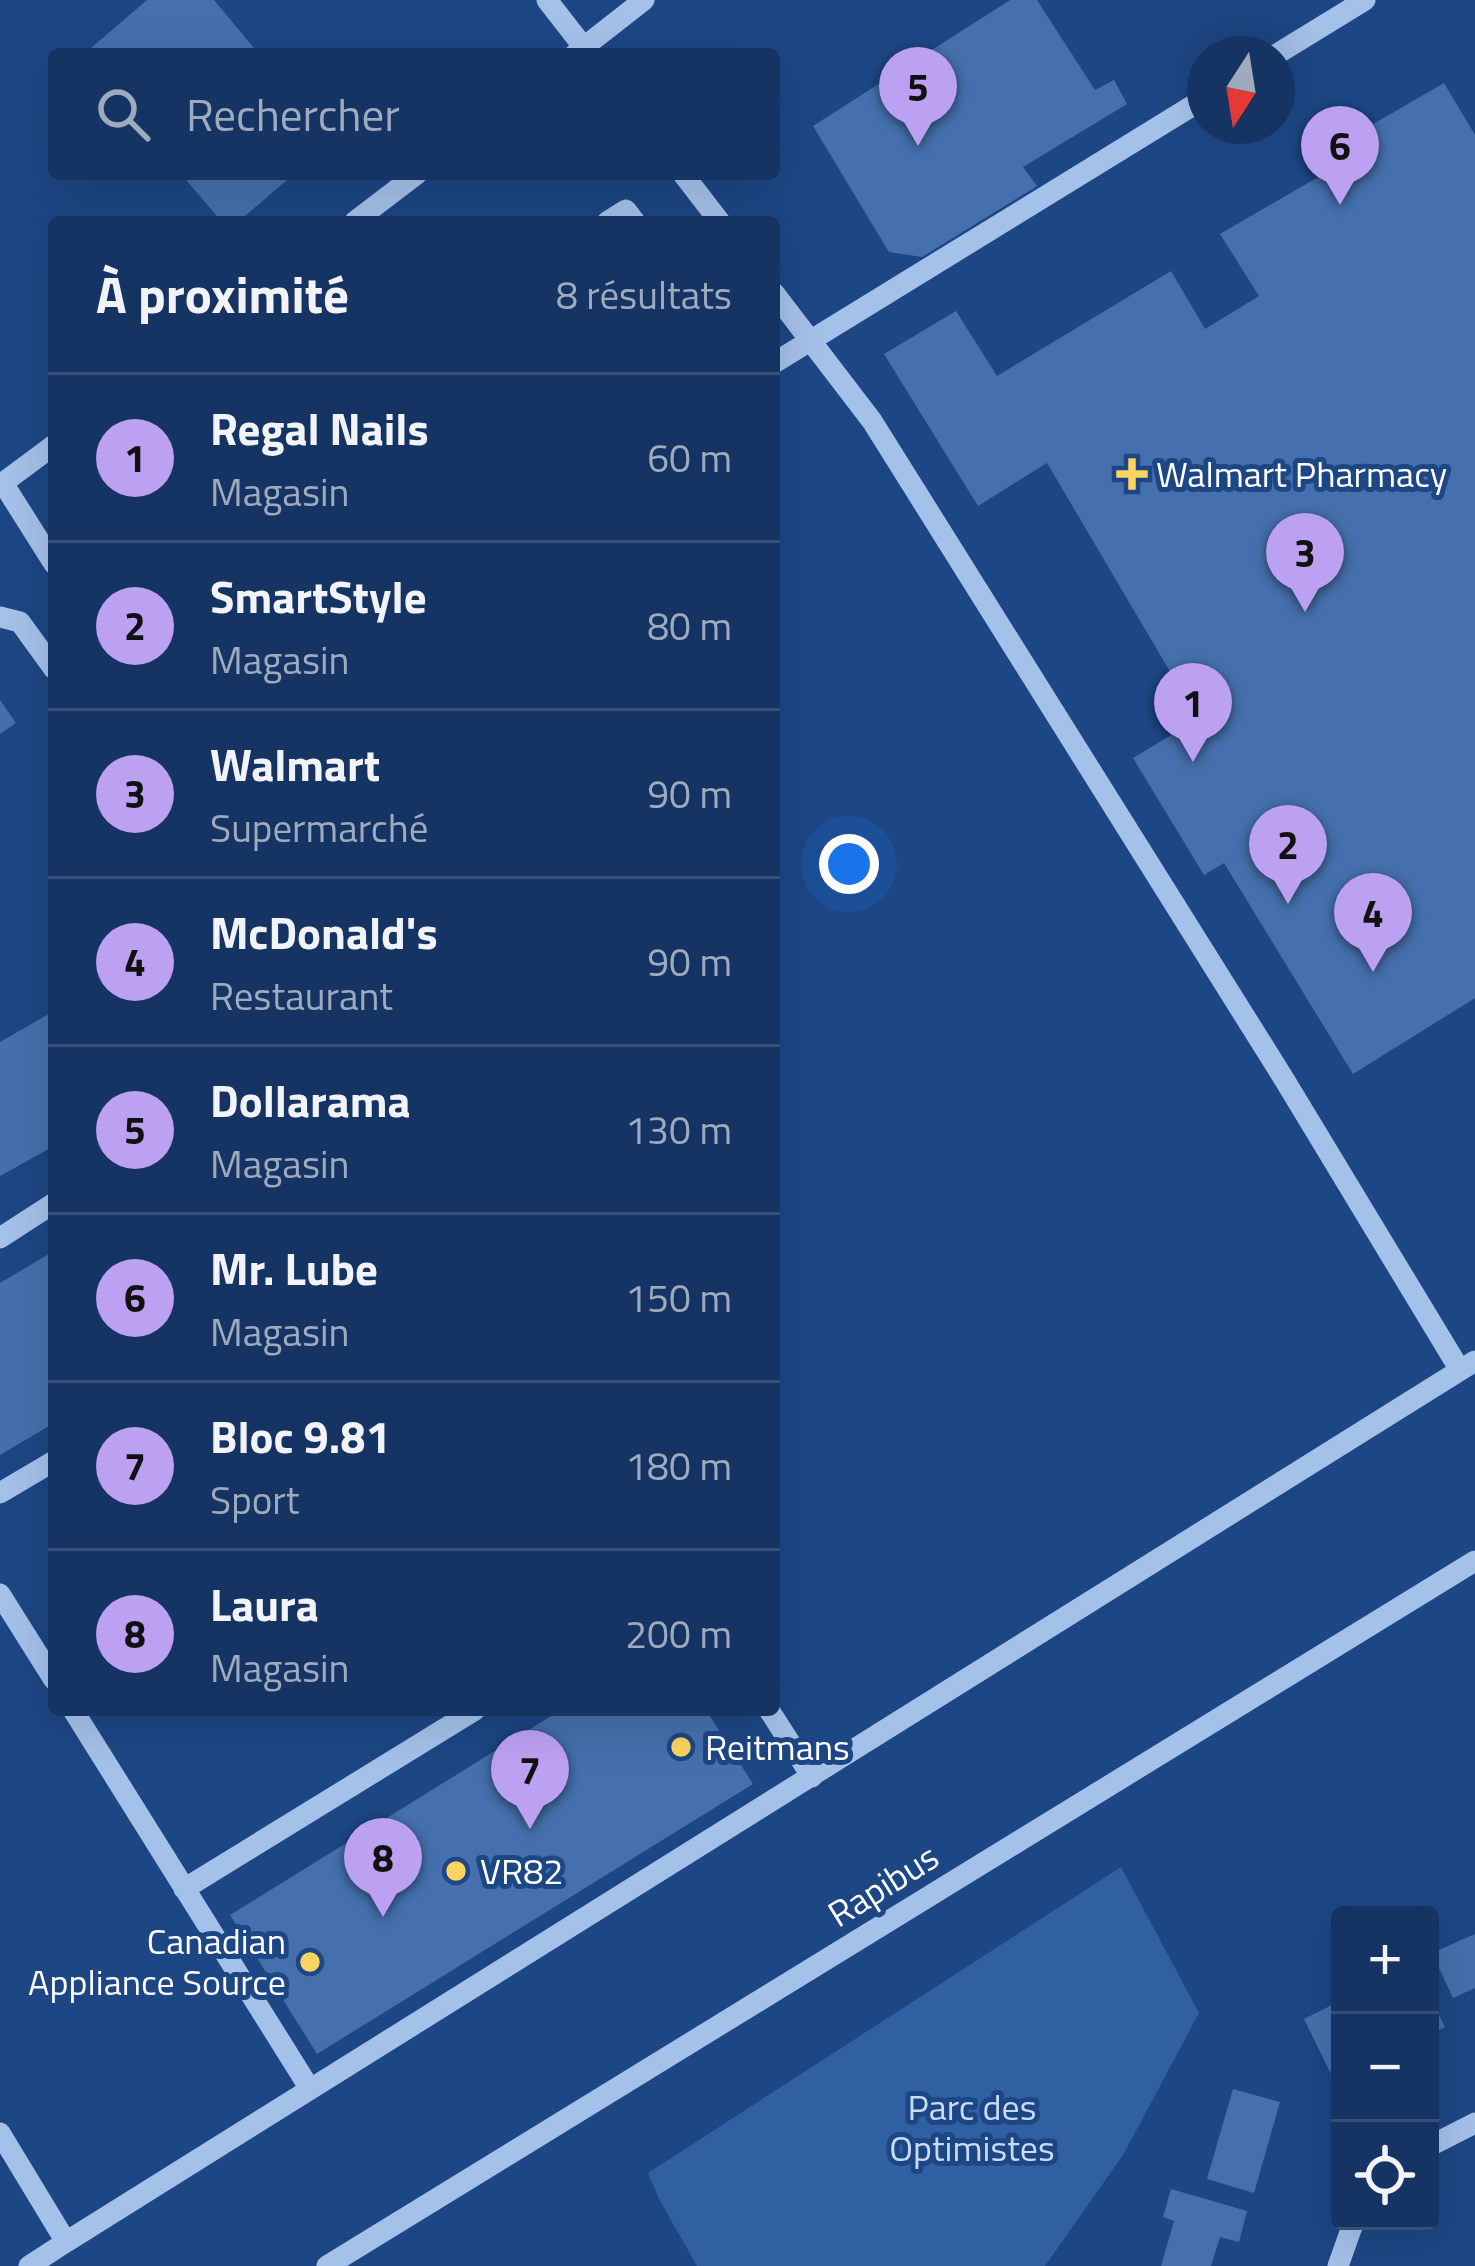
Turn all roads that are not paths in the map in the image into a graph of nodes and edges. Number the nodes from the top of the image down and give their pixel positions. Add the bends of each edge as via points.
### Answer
1 (548, 0) edge
2 (644, 0) edge
3 (1365, 0) edge
4 (1295, 43) edge
5 (579, 48) edge
6 (587, 48) edge
7 (1187, 109) edge
8 (409, 180) edge
9 (688, 180) edge
10 (362, 216) edge
11 (715, 216) edge
12 (780, 301) edge
13 (810, 340) junction
14 (780, 359) edge
15 (48, 450) edge
16 (2, 484) edge
17 (48, 555) edge
18 (0, 617) edge
19 (48, 661) edge
20 (48, 1208) edge
21 (0, 1238) edge
22 (1468, 1366) edge
23 (48, 1464) edge
24 (0, 1493) edge
25 (1475, 1561) edge
26 (0, 1594) edge
27 (48, 1670) edge
28 (77, 1716) edge
29 (465, 1716) edge
30 (774, 1716) edge
31 (812, 1777) junction
32 (184, 1888) junction
33 (310, 2090) junction
34 (1475, 2123) edge
35 (0, 2133) edge
36 (1439, 2141) edge
37 (1351, 2230) edge
38 (65, 2242) junction
39 (28, 2266) edge
40 (327, 2266) edge
41 (1338, 2266) edge

1 - 5 street
2 - 6 street
3 - 4 street
7 - 13 street
8 - 10 street
9 - 11 street
12 - 13 street
13 - 14 street
13 - 22 street via 872,421
15 - 16 street
16 - 17 street
18 - 19 street via 20,622
20 - 21 street
22 - 31 street
23 - 24 street
25 - 40 street, Rapibus
26 - 27 street
28 - 32 street
29 - 32 street
30 - 31 street
31 - 33 street
32 - 33 street
33 - 38 street
34 - 36 street
35 - 38 street
37 - 41 street
38 - 39 street

